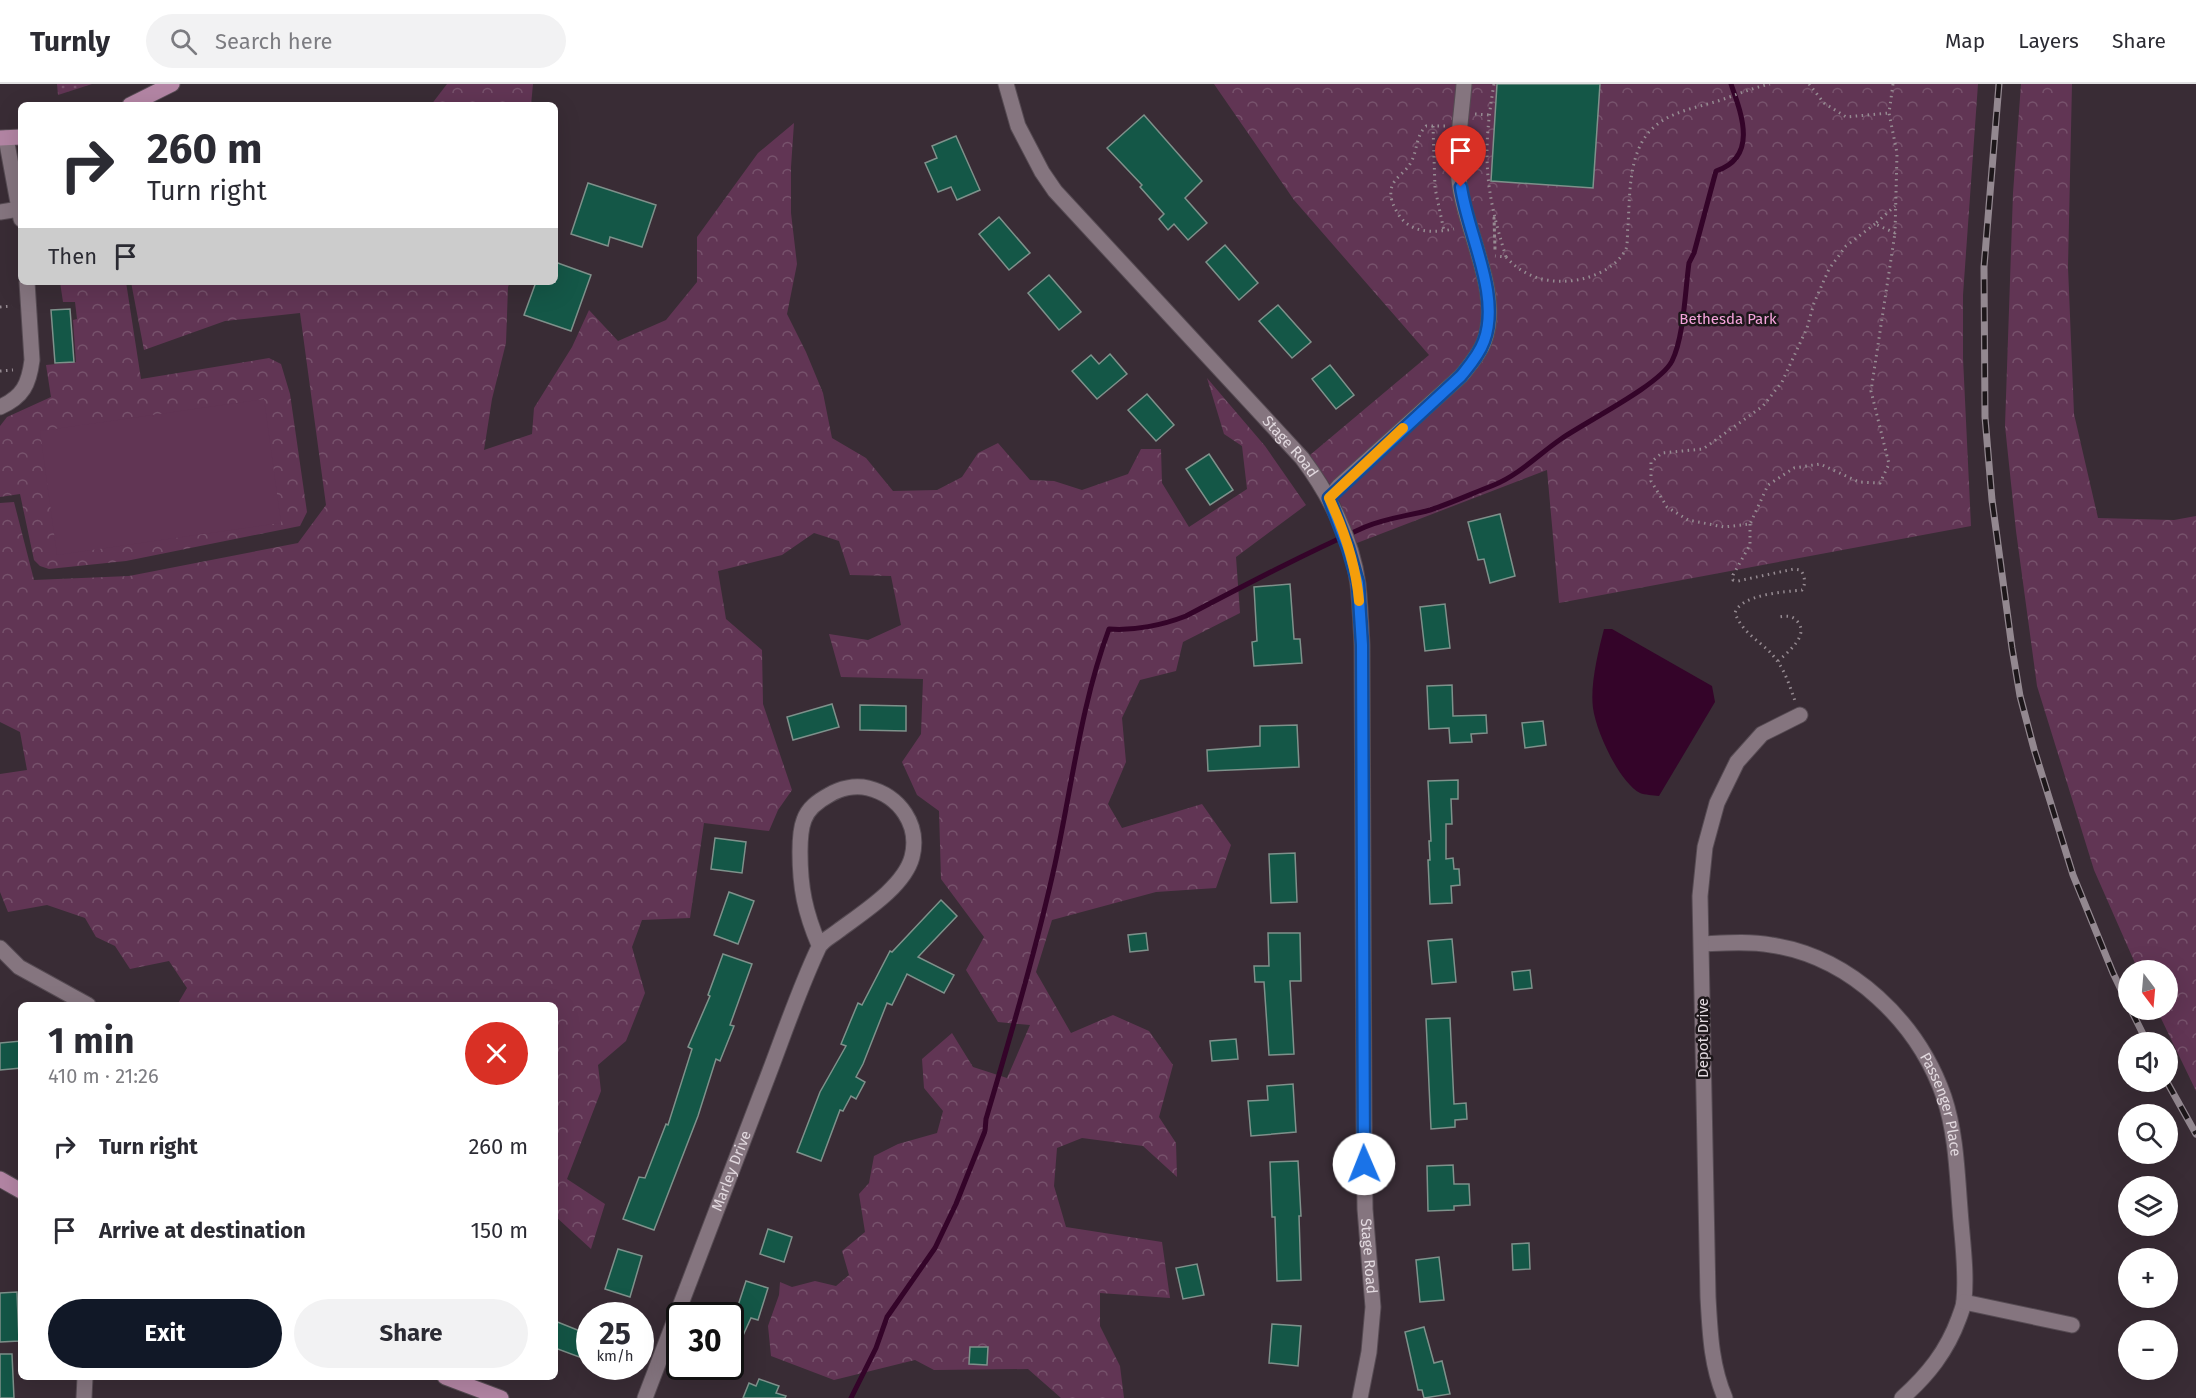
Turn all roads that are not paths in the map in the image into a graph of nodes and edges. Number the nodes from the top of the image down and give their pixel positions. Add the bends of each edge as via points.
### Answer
1 (172, 84) edge
2 (1006, 84) edge
3 (1464, 84) edge
4 (136, 102) edge
5 (9, 138) edge
6 (18, 200) edge
7 (0, 212) edge
8 (18, 214) edge
9 (27, 285) edge
10 (0, 407) edge
11 (1329, 498) junction
12 (1800, 716) road end
13 (1703, 944) junction
14 (819, 945) junction
15 (0, 948) edge
16 (70, 1000) edge
17 (0, 1179) edge
18 (18, 1189) edge
19 (1964, 1302) junction
20 (2072, 1325) dead end
21 (85, 1380) edge
22 (453, 1380) edge
23 (84, 1398) edge
24 (501, 1398) edge
25 (645, 1398) edge
26 (1360, 1398) edge
27 (1725, 1398) edge
28 (1902, 1398) edge

1 - 4 main road
2 - 11 street, Stage Road via 1018,126 1055,192 1302,458
3 - 11 street via 1458,167 1464,207 1490,297 1484,343 1461,376
5 - 6 street
7 - 8 street
9 - 10 street via 30,373 20,396
11 - 26 street, Stage Road via 1358,583 1362,645 1365,1209 1372,1306
12 - 13 street, Depot Drive via 1762,734 1737,762 1717,803 1705,847 1700,896
13 - 19 street, Passenger Place via 1771,945 1807,954 1861,983 1902,1022 1924,1055 1944,1097 1954,1140
13 - 27 street, Depot Drive via 1703,1114 1710,1339 1715,1372
14 - 14 street via 802,898 800,837 804,820 812,807 835,791 868,788 898,804 910,819 914,838 911,858 903,874 876,902
14 - 25 street, Marley Drive
15 - 16 street via 19,967
17 - 18 main road
19 - 20 street
19 - 28 street, Passenger Place via 1954,1332 1936,1364
21 - 23 street
22 - 24 main road

